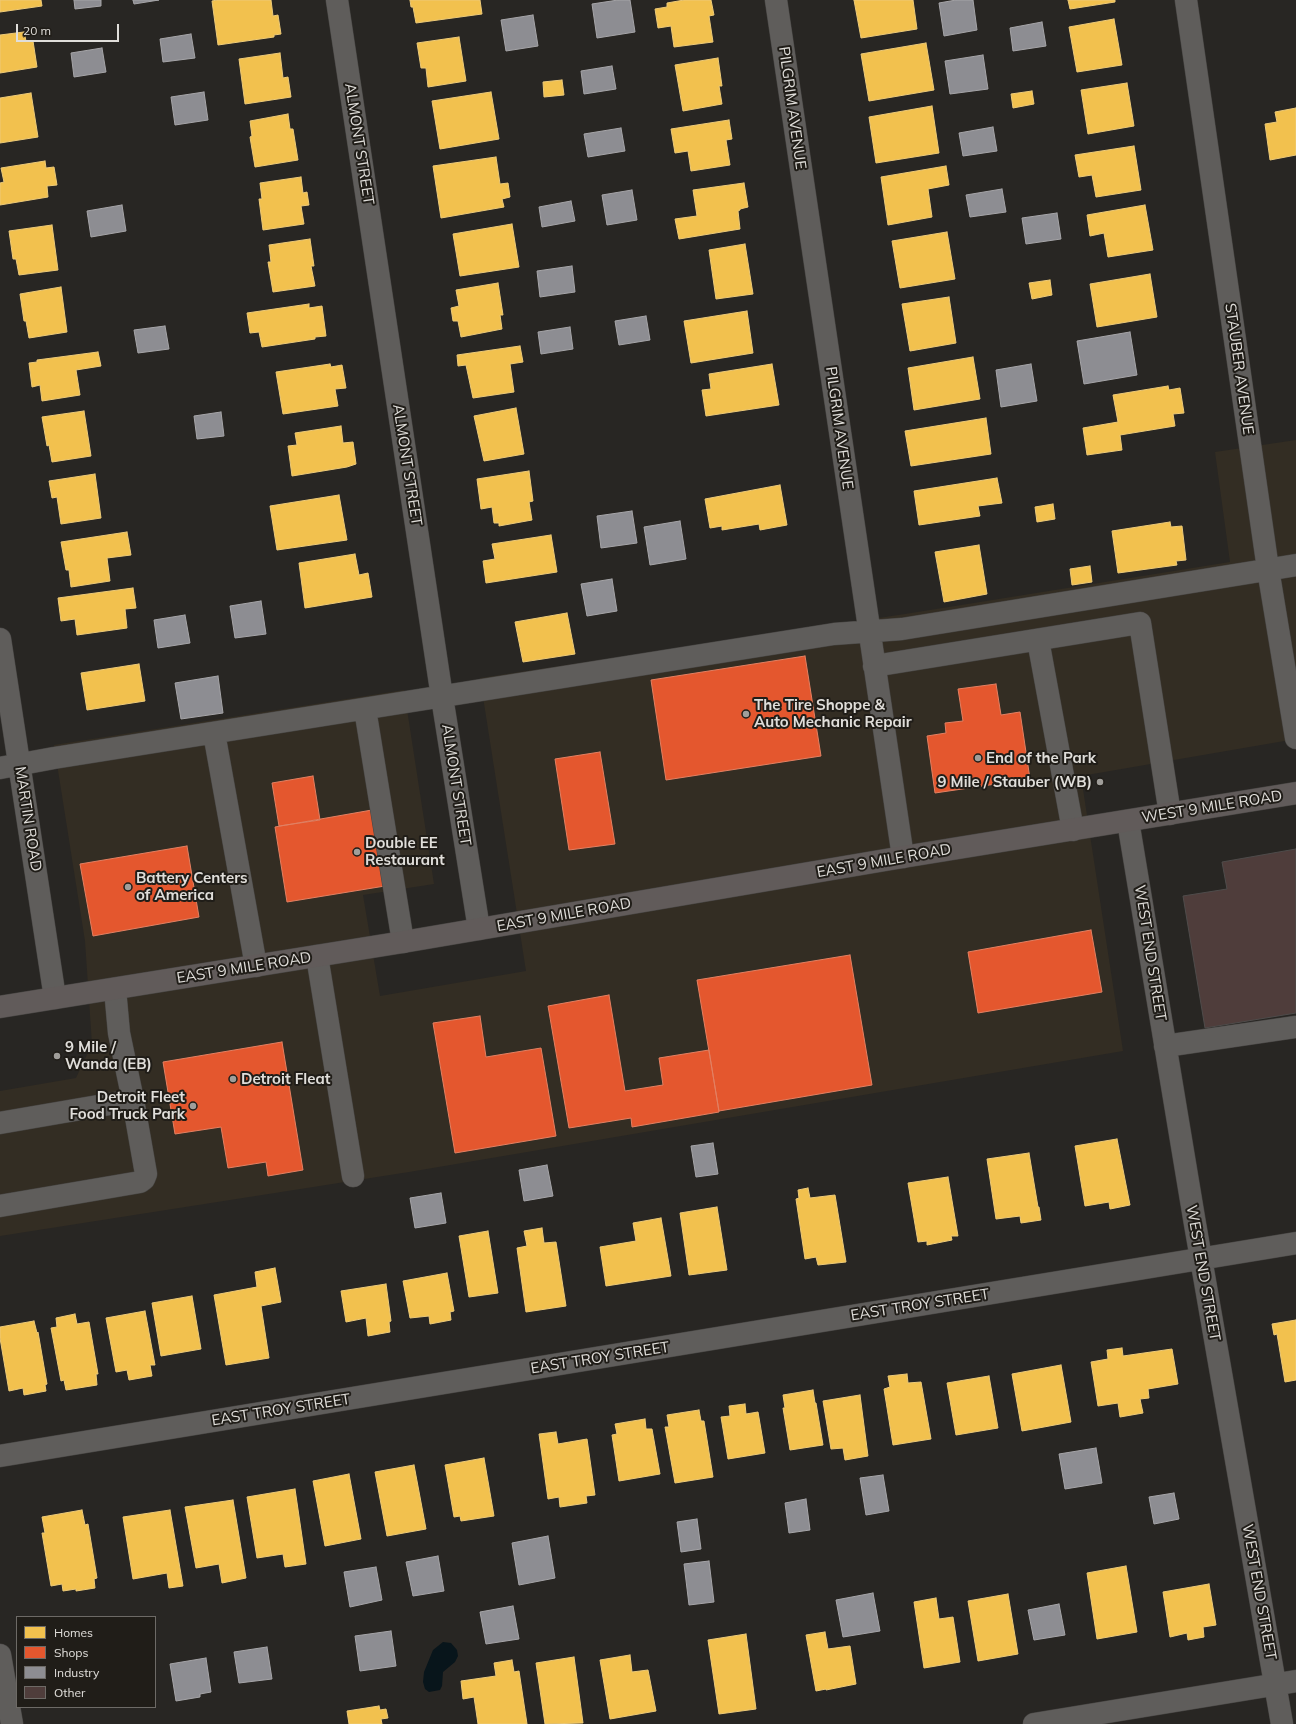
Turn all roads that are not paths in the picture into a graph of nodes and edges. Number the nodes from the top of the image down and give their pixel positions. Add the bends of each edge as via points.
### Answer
1 (337, 0) edge
2 (776, 0) edge
3 (1186, 0) edge
4 (1296, 565) edge
5 (1268, 569) junction
6 (869, 632) junction
7 (0, 639) edge
8 (1038, 640) junction
9 (874, 666) junction
10 (442, 697) junction
11 (365, 709) junction
12 (214, 733) junction
13 (1296, 738) edge
14 (10, 766) edge
15 (1296, 793) edge
16 (1170, 814) junction
17 (1128, 820) junction
18 (1073, 830) junction
19 (903, 857) junction
20 (479, 929) junction
21 (403, 942) junction
22 (317, 956) junction
23 (256, 966) junction
24 (115, 989) junction
25 (56, 998) junction
26 (0, 1007) edge
27 (1296, 1027) edge
28 (1165, 1046) junction
29 (133, 1100) junction
30 (0, 1124) edge
31 (353, 1176) dead end
32 (0, 1206) edge
33 (1296, 1243) edge
34 (1201, 1260) junction
35 (0, 1456) edge
36 (0, 1654) edge
37 (1286, 1682) edge
38 (12, 1724) edge
39 (1034, 1724) edge
40 (1282, 1724) edge

1 - 10 street, ALMONT STREET
2 - 6 street, PILGRIM AVENUE
3 - 5 street, STAUBER AVENUE
4 - 5 street
5 - 6 street via 902,629
5 - 13 street, STAUBER AVENUE
6 - 9 street, PILGRIM AVENUE
6 - 10 street via 834,634
7 - 14 street, MARTIN ROAD
8 - 9 street
8 - 16 street via 1140,623
8 - 18 street
9 - 19 street, PILGRIM AVENUE
10 - 11 street
10 - 20 street, ALMONT STREET
11 - 12 street
11 - 21 street
12 - 14 street
12 - 23 street
14 - 25 street, MARTIN ROAD
15 - 16 main road, WEST 9 MILE ROAD
16 - 17 main road, WEST 9 MILE ROAD
17 - 18 main road, EAST 9 MILE ROAD
17 - 28 street, WEST END STREET
18 - 19 main road, EAST 9 MILE ROAD
19 - 20 main road, EAST 9 MILE ROAD
20 - 21 main road, EAST 9 MILE ROAD
21 - 22 main road, EAST 9 MILE ROAD
22 - 23 main road, EAST 9 MILE ROAD
22 - 31 street
23 - 24 main road, EAST 9 MILE ROAD
24 - 25 main road, EAST 9 MILE ROAD
24 - 29 street via 119,1033
25 - 26 main road, EAST 9 MILE ROAD
27 - 28 street
28 - 34 street, WEST END STREET
29 - 30 street
29 - 32 street via 146,1174 144,1179 140,1182
33 - 34 street, EAST TROY STREET
34 - 35 street, EAST TROY STREET
34 - 37 street, WEST END STREET
36 - 38 street
37 - 39 street
37 - 40 street, WEST END STREET

